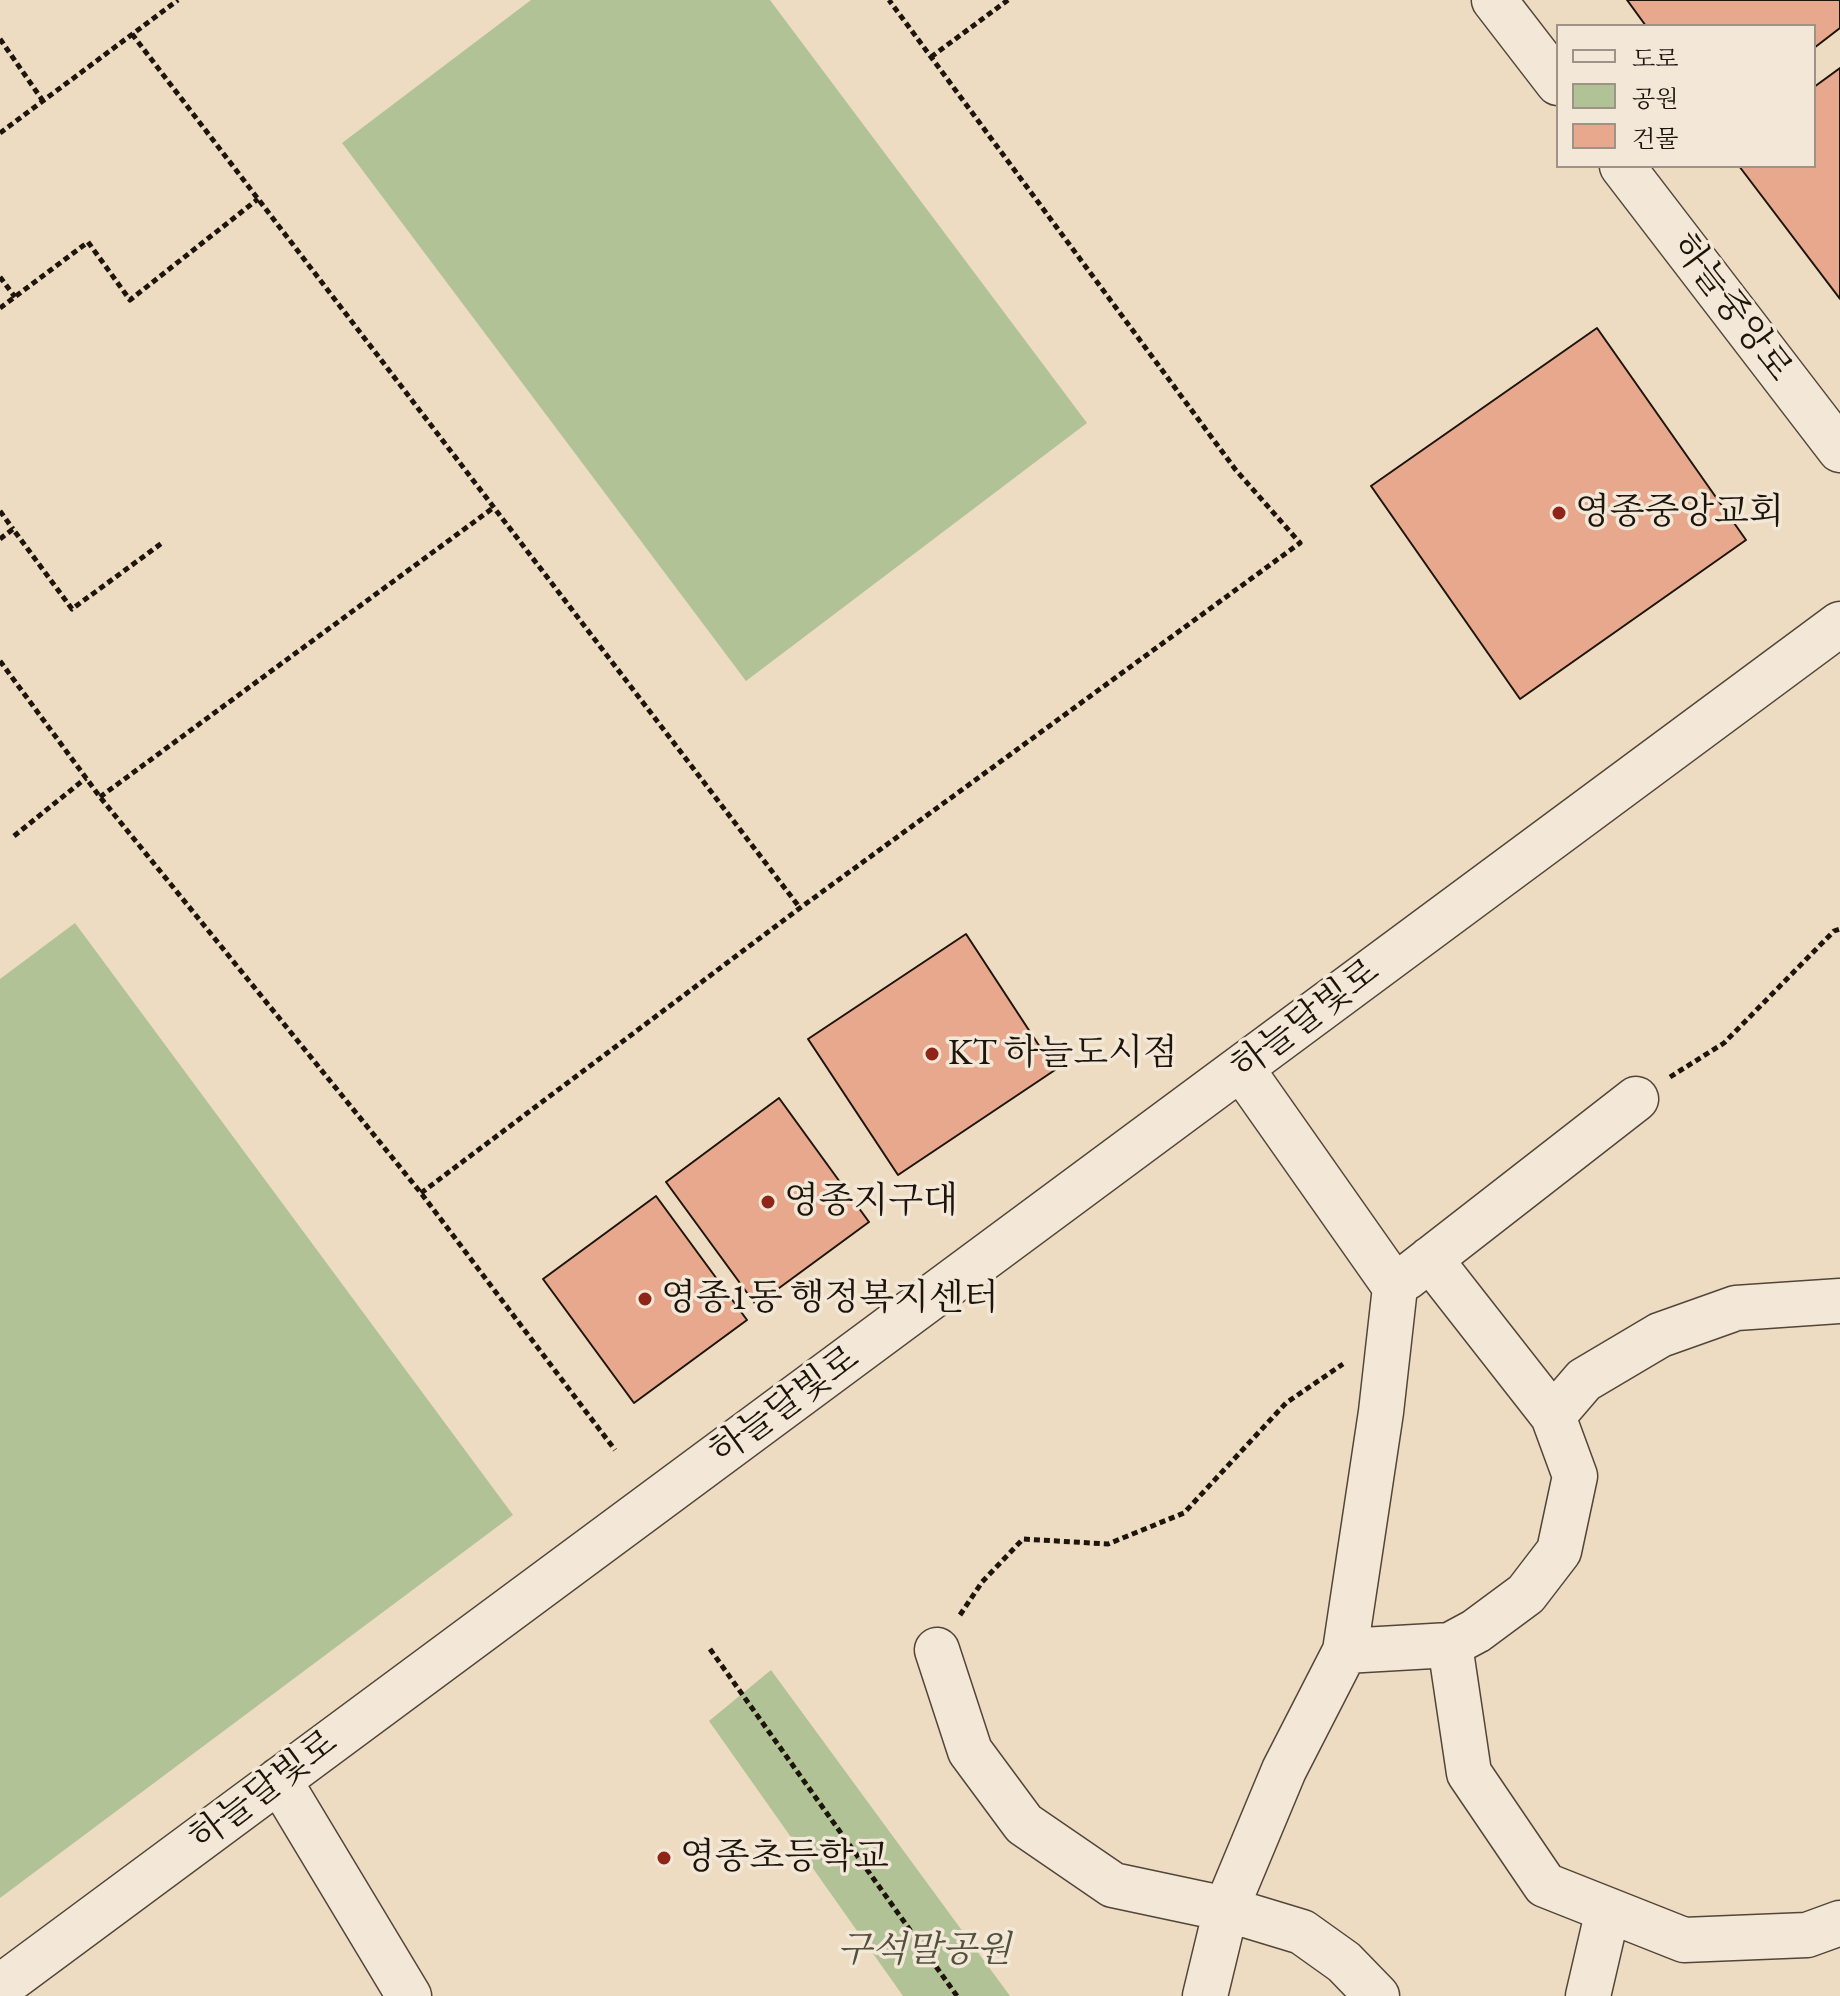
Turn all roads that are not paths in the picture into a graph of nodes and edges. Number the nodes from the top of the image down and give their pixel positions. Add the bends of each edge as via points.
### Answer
1 (1494, 0) edge
2 (1556, 80) edge
3 (1624, 168) edge
4 (1840, 450) edge
5 (1840, 624) edge
6 (1241, 1068) junction
7 (1636, 1099) road end
8 (1430, 1259) junction
9 (1395, 1287) junction
10 (1840, 1301) edge
11 (1553, 1416) junction
12 (1450, 1645) junction
13 (937, 1650) road end
14 (1345, 1651) junction
15 (279, 1780) junction
16 (1226, 1909) junction
17 (1608, 1910) junction
18 (1840, 1923) edge
19 (0, 1987) edge
20 (409, 1996) edge
21 (1205, 1996) edge
22 (1377, 1996) edge
23 (1588, 1996) edge

1 - 2 street
3 - 4 street, 하늘중앙로
5 - 6 street, 하늘달빛로
6 - 9 street
6 - 15 street, 하늘달빛로
7 - 8 street
8 - 9 street
8 - 11 street
9 - 14 street
10 - 11 street via 1736,1308 1660,1335 1584,1380
11 - 12 street via 1575,1476 1559,1551 1526,1594
12 - 14 street
12 - 17 street via 1469,1773 1545,1885
13 - 16 street via 970,1751 1024,1824 1113,1885
14 - 16 street via 1284,1770
15 - 19 street, 하늘달빛로
15 - 20 street
16 - 21 street
16 - 22 street via 1302,1932 1344,1962
17 - 18 street via 1684,1940 1807,1935
17 - 23 street

